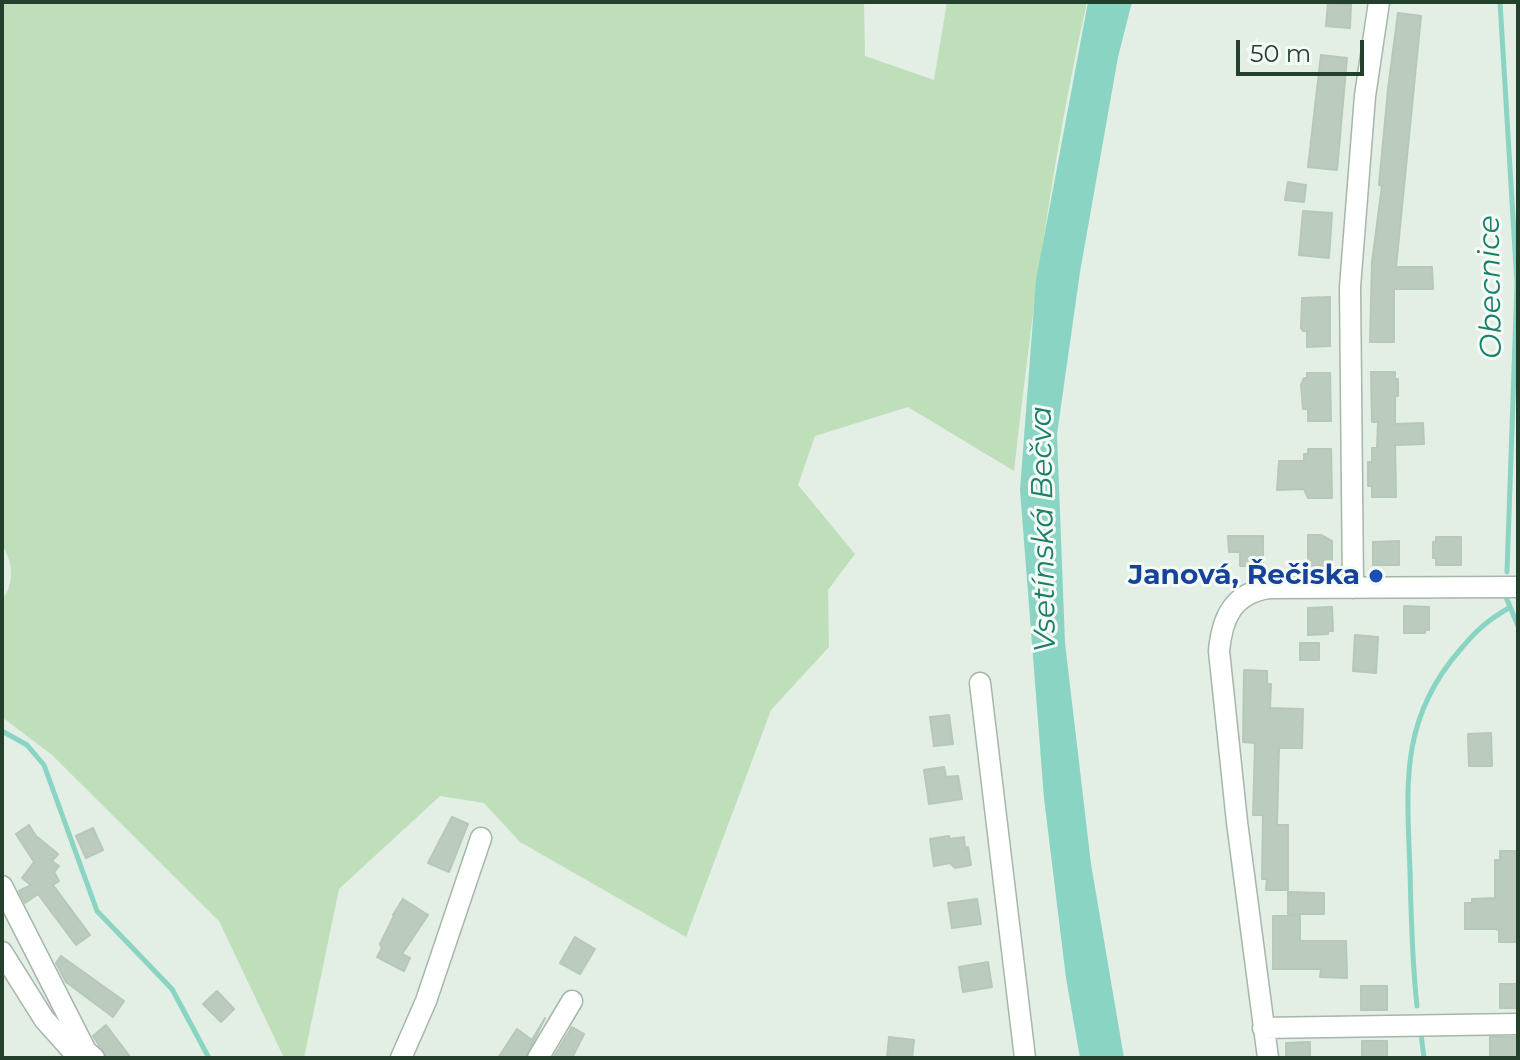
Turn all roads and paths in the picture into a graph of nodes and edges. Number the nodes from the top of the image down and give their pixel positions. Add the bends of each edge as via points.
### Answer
1 (1379, 2) edge
2 (1518, 587) edge
3 (1353, 588) junction
4 (980, 683) dead end
5 (481, 838) dead end
6 (2, 886) edge
7 (2, 952) edge
8 (572, 1001) dead end
9 (1518, 1024) edge
10 (1263, 1028) junction
11 (83, 1056) edge
12 (401, 1058) edge
13 (538, 1058) edge
14 (1025, 1058) edge
15 (1268, 1058) edge

1 - 3 street via 1365,96 1350,287
2 - 3 street
3 - 10 street via 1245,594 1221,637
4 - 14 street
5 - 12 street via 426,1001
6 - 11 street
7 - 11 street via 44,1019
8 - 13 street
9 - 10 street
10 - 15 street

